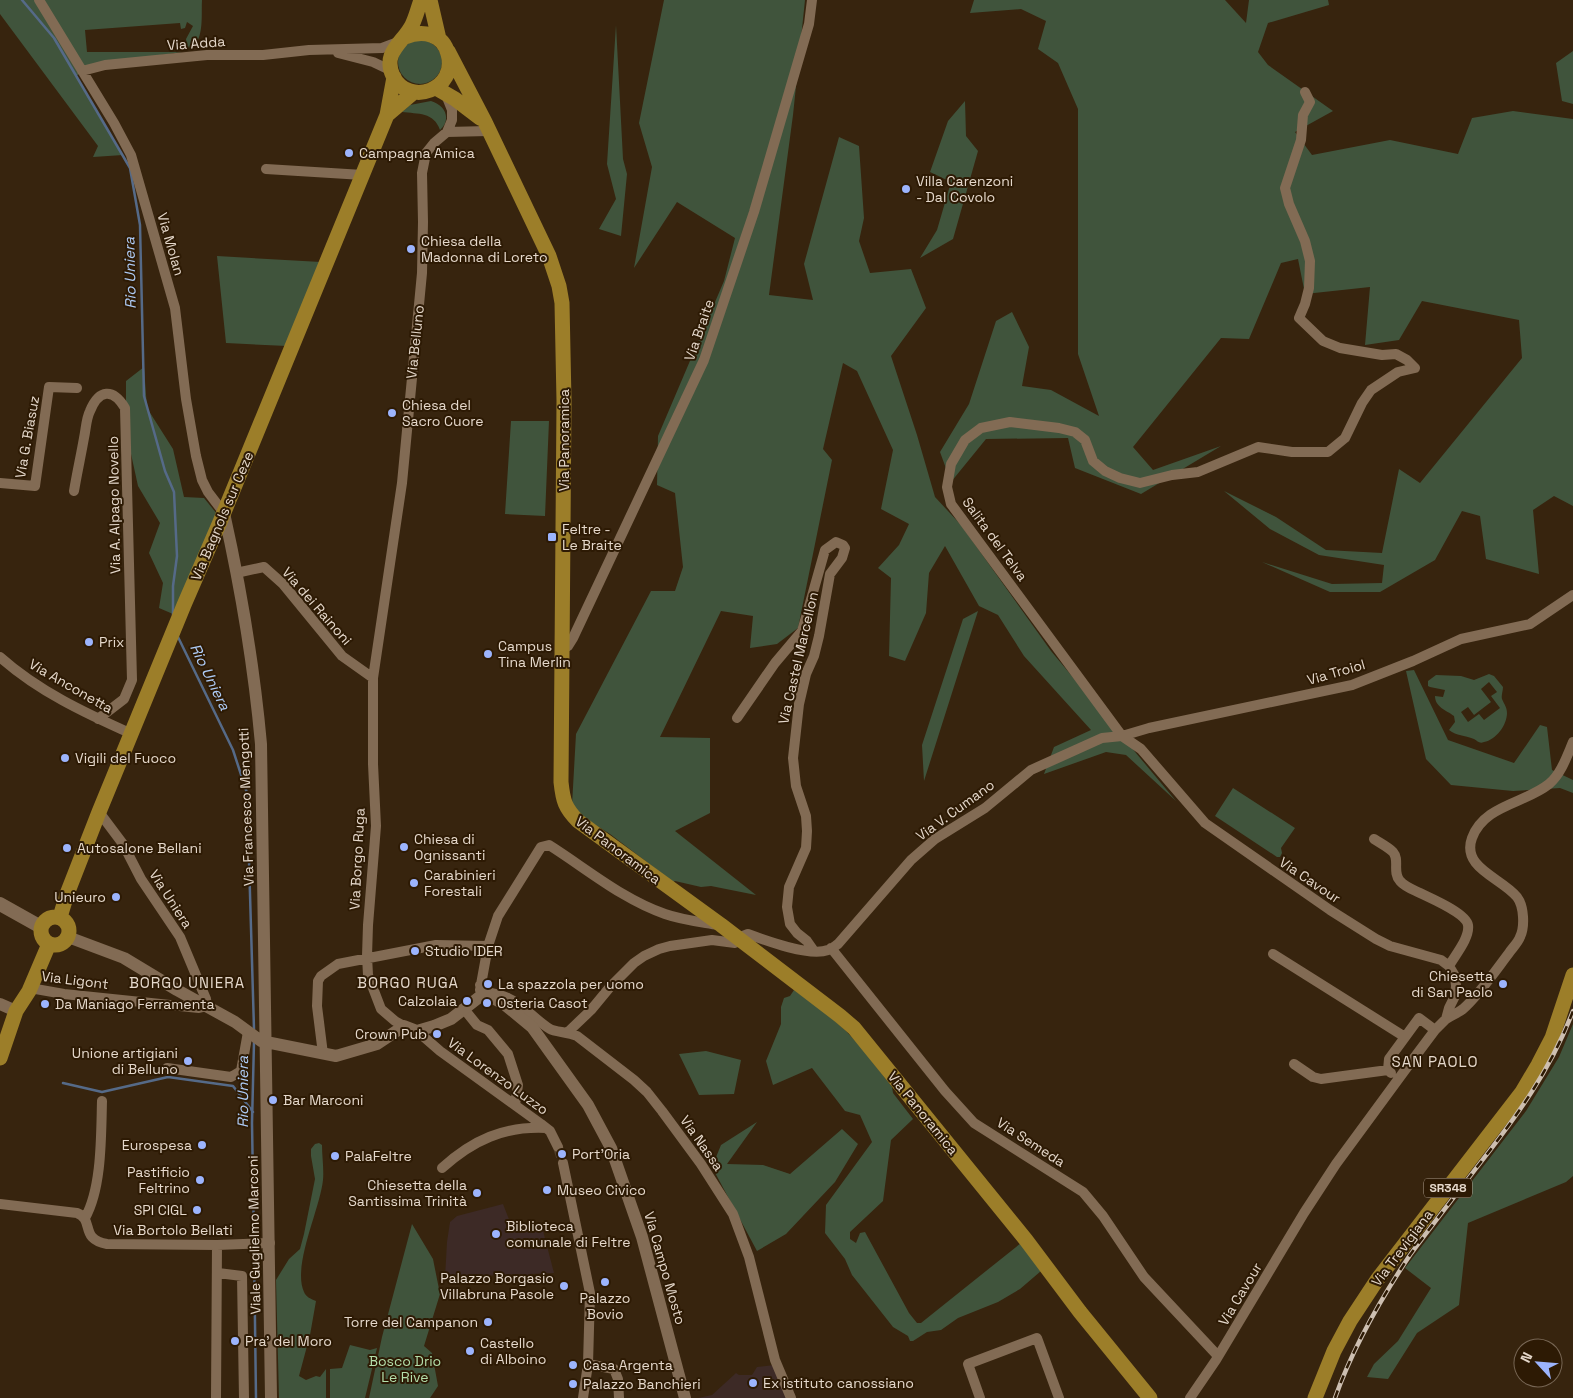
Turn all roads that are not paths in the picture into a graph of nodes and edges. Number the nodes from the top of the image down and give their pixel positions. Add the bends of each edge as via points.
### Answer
1 (39, 0) edge
2 (421, 0) edge
3 (430, 0) edge
4 (812, 0) edge
5 (401, 40) junction
6 (443, 45) junction
7 (312, 50) junction
8 (82, 71) junction
9 (393, 74) junction
10 (440, 90) junction
11 (414, 92) junction
12 (1305, 92) dead end
13 (387, 115) junction
14 (486, 126) junction
15 (447, 132) junction
16 (266, 169) dead end
17 (363, 175) junction
18 (77, 388) dead end
19 (0, 483) edge
20 (74, 491) dead end
21 (224, 513) junction
22 (236, 573) junction
23 (1573, 594) edge
24 (563, 649) junction
25 (0, 657) edge
26 (373, 678) junction
27 (737, 718) dead end
28 (98, 719) junction
29 (132, 734) junction
30 (1122, 736) junction
31 (1573, 742) edge
32 (99, 812) junction
33 (1374, 839) dead end
34 (0, 904) edge
35 (60, 917) junction
36 (721, 925) junction
37 (41, 927) junction
38 (68, 937) junction
39 (738, 938) junction
40 (49, 944) junction
41 (488, 946) junction
42 (831, 948) junction
43 (814, 951) junction
44 (1273, 954) dead end
45 (367, 959) junction
46 (1449, 966) junction
47 (1573, 975) edge
48 (30, 988) junction
49 (483, 992) junction
50 (0, 1004) edge
51 (207, 1006) junction
52 (464, 1009) junction
53 (16, 1011) junction
54 (1446, 1018) junction
55 (404, 1026) junction
56 (1435, 1030) junction
57 (417, 1031) junction
58 (248, 1032) junction
59 (568, 1032) junction
60 (1405, 1037) junction
61 (263, 1042) junction
62 (323, 1054) junction
63 (0, 1058) edge
64 (1294, 1064) dead end
65 (167, 1068) dead end
66 (1388, 1070) junction
67 (1398, 1079) junction
68 (102, 1101) dead end
69 (515, 1105) junction
70 (546, 1128) junction
71 (558, 1147) tunnel mouth
72 (563, 1163) tunnel mouth
73 (442, 1168) dead end
74 (0, 1204) edge
75 (85, 1218) junction
76 (266, 1243) junction
77 (217, 1245) junction
78 (218, 1273) junction
79 (1218, 1356) junction
80 (588, 1364) junction
81 (216, 1398) edge
82 (244, 1398) edge
83 (271, 1398) edge
84 (584, 1398) edge
85 (619, 1398) edge
86 (685, 1398) edge
87 (791, 1398) edge
88 (980, 1398) edge
89 (1059, 1398) edge
90 (1150, 1398) edge
91 (1190, 1398) edge
92 (1315, 1398) edge

1 - 8 street, Via Molan
2 - 5 main road via 412,25
3 - 6 main road
4 - 24 street, Via Braite via 809,24 754,212 704,360 573,638
5 - 6 main road via 422,32 431,34
5 - 7 street, Via Adda via 382,48
5 - 9 main road via 390,58
6 - 10 main road via 450,61
6 - 14 main road, Via Panoramica
7 - 8 street, Via Adda via 263,55 207,55 105,65
7 - 9 street, Via Adda via 363,59 381,65
8 - 21 street, Via Molan via 131,155 175,308 186,399 202,480
9 - 11 main road via 406,89
9 - 13 main road, Via Bagnols sur Ceze
10 - 11 main road
10 - 14 main road, Via Panoramica
10 - 15 street via 452,110
11 - 13 main road, Via Bagnols sur Ceze
12 - 30 street, Salita del Telva via 1310,102 1303,115 1301,140 1285,188 1310,261 1309,288 1299,318 1323,341 1340,348 1396,354 1415,368 1398,372 1370,390 1345,438 1328,452 1292,452 1258,447 1198,472 1140,483 1105,471 1093,461 1085,440 1075,432 1010,422 980,428 965,440 951,464 947,487 952,504
13 - 17 main road, Via Bagnols sur Ceze
14 - 15 street
14 - 24 main road, Via Panoramica via 549,256 562,303
15 - 26 street, Via Belluno via 426,153 423,163 422,273 402,483
16 - 17 street
17 - 21 main road, Via Bagnols sur Ceze
18 - 19 street, Via G. Biasuz via 50,387 34,486
20 - 28 street, Via A. Alpago Novello via 90,410 104,393 116,396 125,408 132,680 124,699
21 - 22 street, Via Francesco Mengotti
21 - 29 main road, Via Bagnols sur Ceze
22 - 26 street, Via dei Rainoni via 264,567 283,584 342,656
22 - 61 street, Via Francesco Mengotti via 261,744
23 - 30 street, Via Troiol via 1530,624 1461,640 1352,685
24 - 36 main road, Via Panoramica via 562,782 566,807 578,821
25 - 28 street, Via Anconetta via 31,681
26 - 45 street, Via Borgo Ruga via 376,826
27 - 43 street, Via Castel Marcellon via 775,662 802,631 825,550 836,542 843,544 842,558 830,574 819,636 803,686 793,758 807,831 806,848 788,887 787,907 790,924
28 - 29 street, Via Anconetta
29 - 32 main road, Via Bagnols sur Ceze
30 - 42 street, Via V. Cumano via 1102,738 1031,770 985,808 935,839 905,866 838,944
30 - 46 street, Via Cavour via 1141,749 1205,822 1252,856 1376,939 1441,960
31 - 54 street via 1549,784 1494,811 1473,836 1470,846 1477,865 1517,897 1523,920 1521,937 1462,1009
32 - 35 main road, Via Bagnols sur Ceze
32 - 51 street, Via Uniera via 180,937
33 - 46 street via 1396,857 1395,868 1400,881 1455,911 1468,925 1466,937
34 - 37 main road
35 - 37 main road via 50,917
35 - 38 main road via 69,927
36 - 39 main road, Via Panoramica
36 - 41 street via 682,919 643,906 544,845 498,916
37 - 40 main road via 43,939
38 - 40 main road via 58,945
38 - 51 street via 124,958
39 - 43 street via 748,934 776,944
39 - 59 street via 735,943 712,940 670,946 644,956
39 - 90 main road, Via Panoramica via 854,1028
40 - 48 main road
41 - 45 street via 436,945
41 - 49 street
42 - 43 street
42 - 79 street, Via Semeda via 945,1091 974,1122 1083,1192 1144,1277
44 - 60 street
45 - 55 street, Via Borgo Ruga via 368,975 381,1009
45 - 62 street via 338,964 318,981 317,1006
46 - 54 street, Via Cavour via 1456,986
47 - 92 main road, Via Trevigiana / SR348 via 1552,1038 1522,1092 1377,1280 1334,1351
48 - 51 street, Via Ligont via 199,1008
48 - 53 main road
49 - 52 street
49 - 59 street, Via Nassa via 508,998 552,1030
49 - 86 street, Via Campo Mosto via 532,1027 588,1105 611,1148 642,1237
50 - 53 street
51 - 58 street
52 - 57 street via 434,1026
52 - 69 street via 508,1054 518,1085
53 - 63 main road
54 - 56 street, Via Cavour
55 - 57 street
55 - 62 street via 363,1050 336,1056
56 - 60 street via 1419,1018
56 - 67 street, Via Cavour
57 - 69 street, Via Lorenzo Luzzo
58 - 61 street
58 - 65 street via 241,1071 236,1075
59 - 87 street, Via Nassa via 647,1092 701,1164 733,1214 749,1256 776,1360
60 - 66 street via 1389,1059
61 - 62 street
61 - 76 street, Viale Guglielmo Marconi
64 - 66 street via 1321,1079
66 - 67 street
67 - 79 street, Via Cavour via 1331,1172
68 - 75 street via 101,1147 93,1201
69 - 70 street, Via Lorenzo Luzzo
70 - 71 street, Via Lorenzo Luzzo
70 - 73 street via 505,1130 482,1139
72 - 80 street via 590,1293
74 - 75 street via 72,1212
75 - 77 street, Via Bortolo Bellati via 90,1235 100,1243
76 - 77 street, Via Bortolo Bellati
76 - 83 street, Viale Guglielmo Marconi
77 - 78 street
78 - 81 street
78 - 82 street via 242,1276
79 - 91 street, Via Cavour
80 - 84 street
80 - 85 street via 614,1369
88 - 89 street via 968,1364 1037,1338

